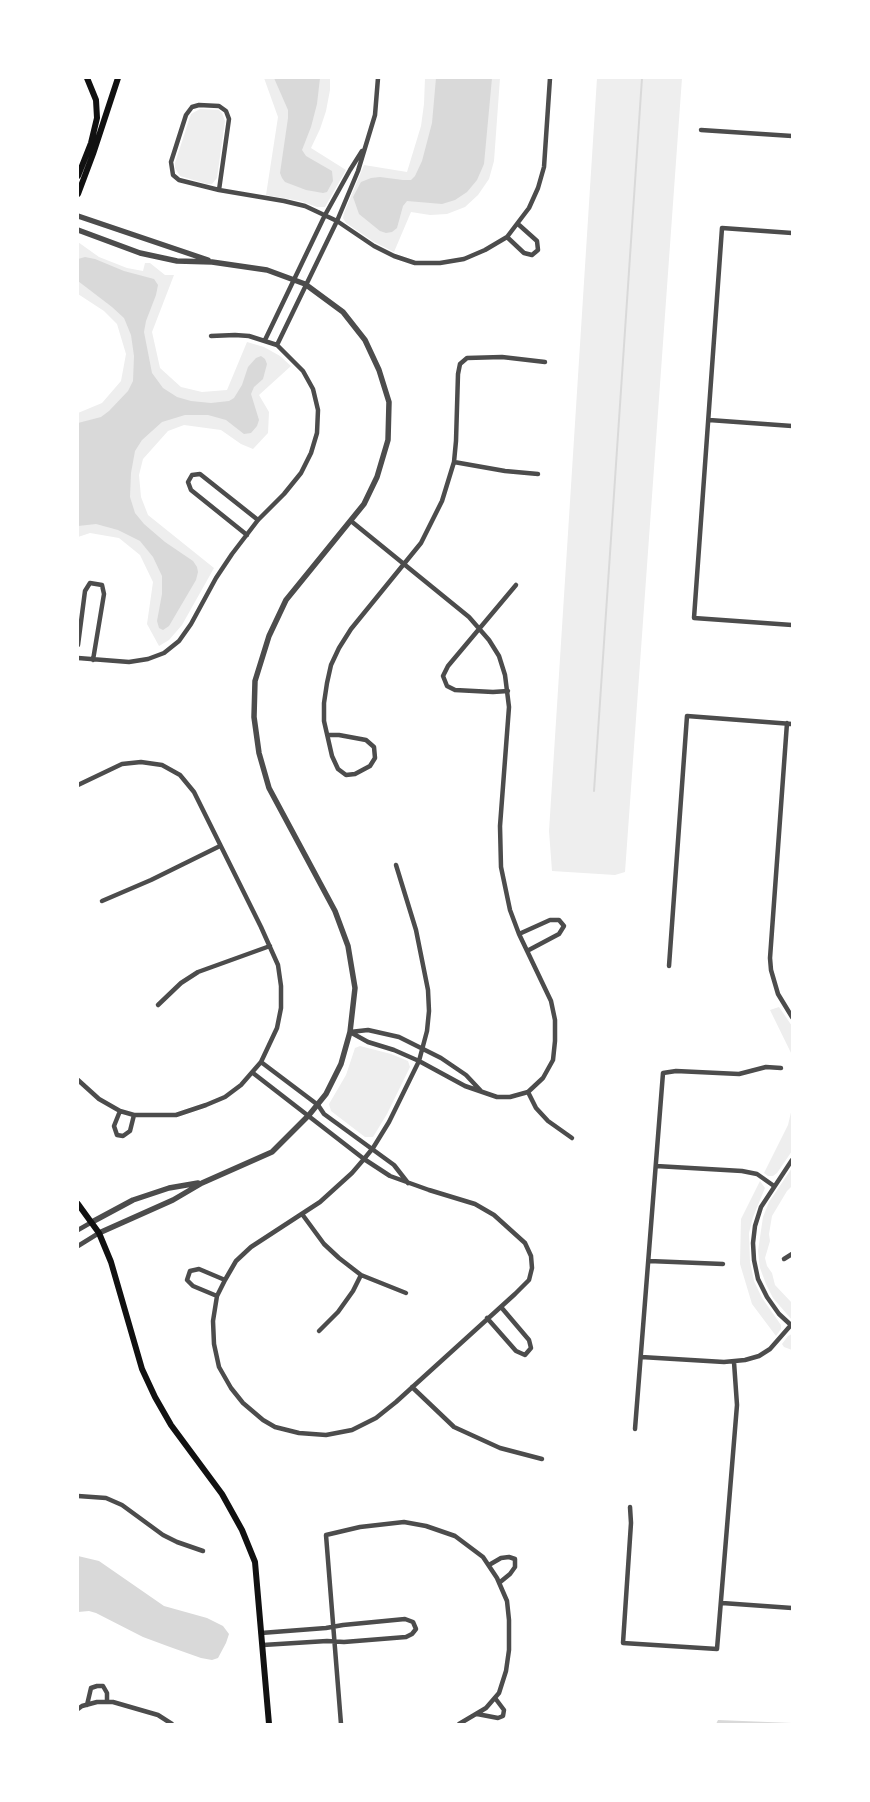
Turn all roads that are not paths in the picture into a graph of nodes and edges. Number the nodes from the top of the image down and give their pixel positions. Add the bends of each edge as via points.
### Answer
1 (87, 78) edge
2 (118, 78) edge
3 (378, 78) edge
4 (550, 78) edge
5 (701, 130) dead end
6 (792, 136) edge
7 (366, 146) junction
8 (78, 176) edge
9 (219, 190) junction
10 (78, 194) edge
11 (325, 215) junction
12 (78, 216) edge
13 (337, 221) junction
14 (518, 224) junction
15 (78, 230) edge
16 (792, 233) edge
17 (507, 236) junction
18 (212, 262) junction
19 (294, 279) junction
20 (305, 284) junction
21 (211, 336) dead end
22 (265, 340) junction
23 (277, 345) junction
24 (545, 362) dead end
25 (709, 420) junction
26 (792, 426) edge
27 (454, 462) junction
28 (538, 474) dead end
29 (258, 520) junction
30 (352, 521) junction
31 (247, 535) junction
32 (405, 563) junction
33 (516, 584) dead end
34 (792, 625) edge
35 (479, 627) junction
36 (78, 645) edge
37 (78, 658) edge
38 (94, 660) junction
39 (508, 691) junction
40 (790, 724) edge
41 (328, 735) junction
42 (78, 785) edge
43 (220, 846) junction
44 (396, 865) dead end
45 (102, 901) dead end
46 (520, 934) junction
47 (270, 946) junction
48 (527, 951) junction
49 (669, 966) dead end
50 (158, 1005) dead end
51 (792, 1017) edge
52 (350, 1032) junction
53 (422, 1048) junction
54 (419, 1061) junction
55 (261, 1062) junction
56 (781, 1068) dead end
57 (253, 1073) junction
58 (78, 1080) edge
59 (483, 1092) junction
60 (528, 1092) junction
61 (318, 1105) junction
62 (120, 1111) junction
63 (134, 1115) junction
64 (310, 1115) junction
65 (572, 1138) dead end
66 (372, 1148) junction
67 (364, 1159) junction
68 (792, 1160) edge
69 (656, 1166) junction
70 (202, 1182) junction
71 (409, 1183) junction
72 (774, 1186) junction
73 (78, 1204) edge
74 (302, 1214) junction
75 (92, 1222) junction
76 (78, 1230) edge
77 (99, 1233) junction
78 (78, 1246) edge
79 (792, 1254) edge
80 (784, 1260) dead end
81 (649, 1261) junction
82 (723, 1264) dead end
83 (361, 1274) junction
84 (225, 1280) junction
85 (406, 1293) dead end
86 (217, 1296) junction
87 (501, 1307) junction
88 (487, 1318) junction
89 (792, 1325) edge
90 (318, 1331) dead end
91 (641, 1357) junction
92 (734, 1362) junction
93 (412, 1386) junction
94 (635, 1429) dead end
95 (542, 1459) dead end
96 (78, 1496) edge
97 (630, 1507) dead end
98 (203, 1551) dead end
99 (489, 1566) junction
100 (499, 1582) junction
101 (722, 1603) junction
102 (792, 1608) edge
103 (333, 1627) junction
104 (261, 1633) junction
105 (334, 1641) junction
106 (262, 1645) junction
107 (495, 1698) junction
108 (107, 1702) junction
109 (82, 1706) edge
110 (477, 1714) junction
111 (172, 1724) edge
112 (268, 1724) edge
113 (340, 1724) edge
114 (459, 1724) edge

1 - 8 main road via 96,100 97,118
2 - 10 main road
3 - 7 street via 375,115
4 - 14 street via 544,168 530,208
5 - 6 street
7 - 11 street
7 - 13 street
9 - 9 street via 229,120 226,111 219,106 199,105 192,107 186,115 171,168 179,180
9 - 11 street via 284,201
11 - 13 street
11 - 19 street
12 - 18 street
13 - 17 street via 380,249 415,263 464,259
13 - 20 street
14 - 17 street
14 - 17 street via 537,240 538,250 532,255 524,253
15 - 18 street via 140,253 177,261
16 - 25 street via 722,228
18 - 19 street via 267,270
19 - 20 street
19 - 22 street
20 - 23 street
20 - 30 street via 343,312 365,340 389,402 388,440 377,477
21 - 22 street via 235,335
22 - 23 street
23 - 29 street via 303,371 313,389 318,410 317,433 312,453 301,473
24 - 27 street via 502,357 467,358 460,364
25 - 26 street
25 - 34 street via 694,618
27 - 28 street
27 - 32 street via 432,522
29 - 31 street
29 - 31 street via 200,474 192,475 188,482 191,490
30 - 32 street
30 - 52 street via 286,600 268,636 255,681 254,717 269,788 335,911 348,946 355,988
31 - 38 street via 216,578 179,641 164,653 148,659 129,662
32 - 35 street
32 - 41 street via 351,629 331,665 324,702
33 - 35 street
35 - 39 street via 499,656
35 - 39 street via 448,666 443,676 447,686 455,690
36 - 38 street via 85,592 90,583 102,584 104,594
37 - 38 street
39 - 46 street via 500,847 504,888
40 - 49 street via 687,716
40 - 51 street via 770,958 776,988
41 - 41 street via 366,740 374,747 375,758 370,766 346,775 332,756
42 - 43 street via 122,764 162,765 180,775 194,792
43 - 45 street
43 - 47 street
44 - 53 street via 416,930 428,990 427,1024
46 - 48 street
46 - 48 street via 550,920 559,920 564,926 559,934
47 - 50 street via 198,972
47 - 55 street via 278,965 280,1008 277,1028
48 - 60 street via 551,1001 555,1020 553,1060 543,1078
52 - 53 street via 368,1030 383,1033
52 - 54 street
52 - 61 street via 341,1064
53 - 54 street
53 - 59 street via 466,1075
54 - 59 street
54 - 66 street via 389,1122
55 - 57 street
55 - 61 street
56 - 69 street via 766,1067 739,1074 663,1073
57 - 63 street via 225,1097 206,1106 176,1115
57 - 64 street
58 - 62 street via 99,1099
59 - 60 street via 497,1097
60 - 65 street via 548,1121
61 - 64 street
61 - 66 street via 324,1114
62 - 63 street
62 - 63 street via 114,1126 117,1135 123,1136 130,1131
64 - 67 street
64 - 70 street via 272,1152
66 - 67 street
66 - 71 street via 394,1165
67 - 71 street via 390,1176
67 - 74 street via 320,1202
68 - 72 street
69 - 72 street via 742,1171 757,1174
69 - 81 street
70 - 75 street via 169,1188 133,1200
70 - 77 street via 172,1200
71 - 87 street via 475,1204 494,1215 525,1243 531,1256 529,1280
72 - 89 street via 761,1207 755,1226 754,1260 758,1279 767,1297
73 - 75 main road
74 - 83 street via 324,1244
74 - 84 street via 251,1247 236,1261
75 - 76 street
75 - 77 main road
77 - 78 street
77 - 104 main road via 111,1262 142,1370 171,1426 222,1494 255,1562
79 - 80 street
81 - 82 street
81 - 91 street
83 - 85 street
83 - 90 street via 338,1312
84 - 86 street
84 - 86 street via 199,1269 190,1271 187,1280 193,1286
86 - 93 street via 213,1322 219,1367 243,1404 275,1426 299,1433 326,1435 352,1430 376,1418
87 - 88 street
87 - 88 street via 529,1340 531,1348 525,1355 516,1351
88 - 93 street
89 - 92 street via 770,1349 759,1356
91 - 92 street
91 - 94 street
92 - 101 street via 737,1405
93 - 95 street via 454,1427 500,1448
96 - 98 street via 106,1498 122,1505 164,1535
97 - 101 street via 623,1642 718,1650
99 - 100 street
99 - 100 street via 501,1558 515,1559 515,1567
99 - 103 street via 483,1557 456,1536 426,1526 404,1522 326,1535
100 - 107 street via 510,1620 506,1671
101 - 102 street
103 - 104 street
103 - 105 street
103 - 105 street via 405,1619 413,1622 416,1629 406,1637
104 - 106 main road
105 - 106 street
105 - 113 street
106 - 112 main road
107 - 110 street
107 - 110 street via 504,1710 503,1716
108 - 109 street
108 - 109 street via 103,1686 97,1686 91,1688
108 - 111 street via 158,1714
110 - 114 street

